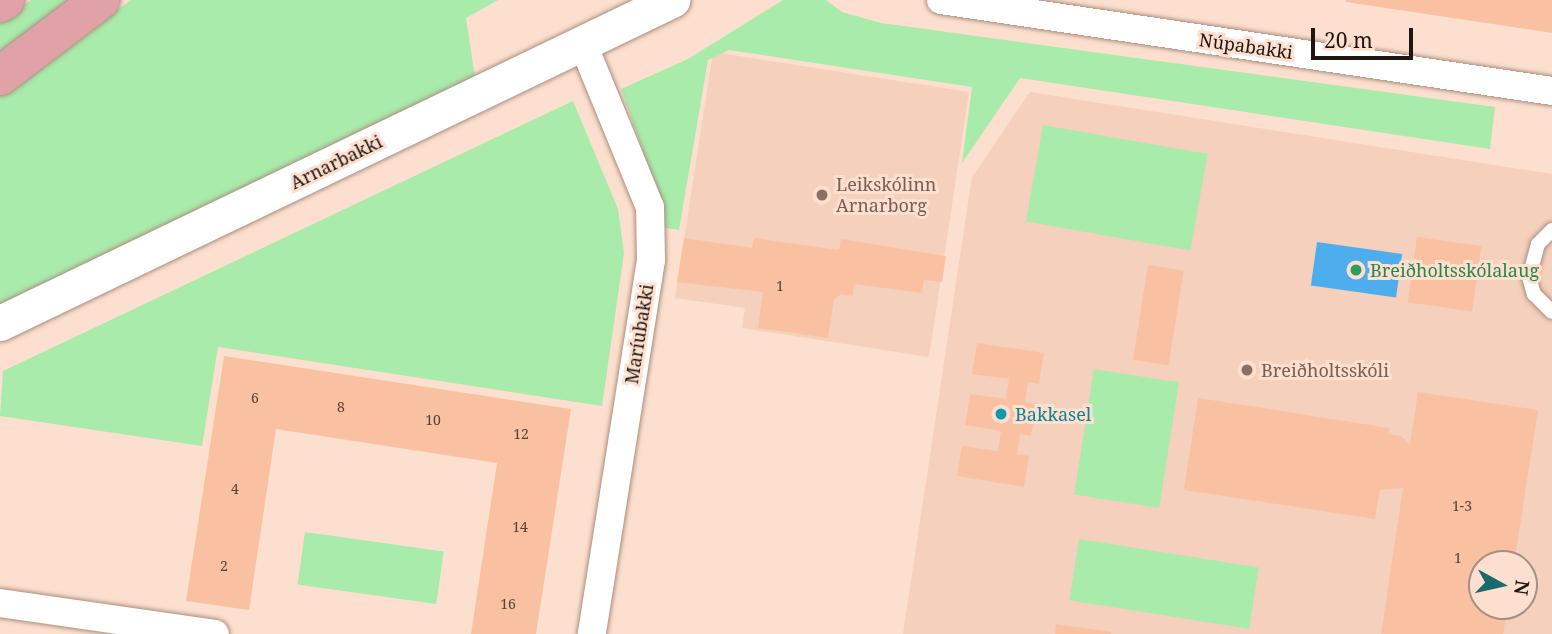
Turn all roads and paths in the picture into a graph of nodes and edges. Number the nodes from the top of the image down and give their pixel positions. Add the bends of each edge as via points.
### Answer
1 (5, 0) edge
2 (100, 0) edge
3 (672, 0) edge
4 (940, 0) edge
5 (0, 4) edge
6 (583, 44) junction
7 (0, 76) edge
8 (1552, 91) edge
9 (1552, 230) edge
10 (1552, 312) edge
11 (0, 323) edge
12 (0, 603) edge
13 (215, 634) edge
14 (592, 634) edge

1 - 5 main road
2 - 7 main road
3 - 6 street, Arnarbakki
4 - 8 street, Núpabakki
6 - 11 street, Arnarbakki
6 - 14 street, Maríubakki via 650,206 651,260
9 - 10 lane via 1538,244 1529,277 1534,294
12 - 13 street

